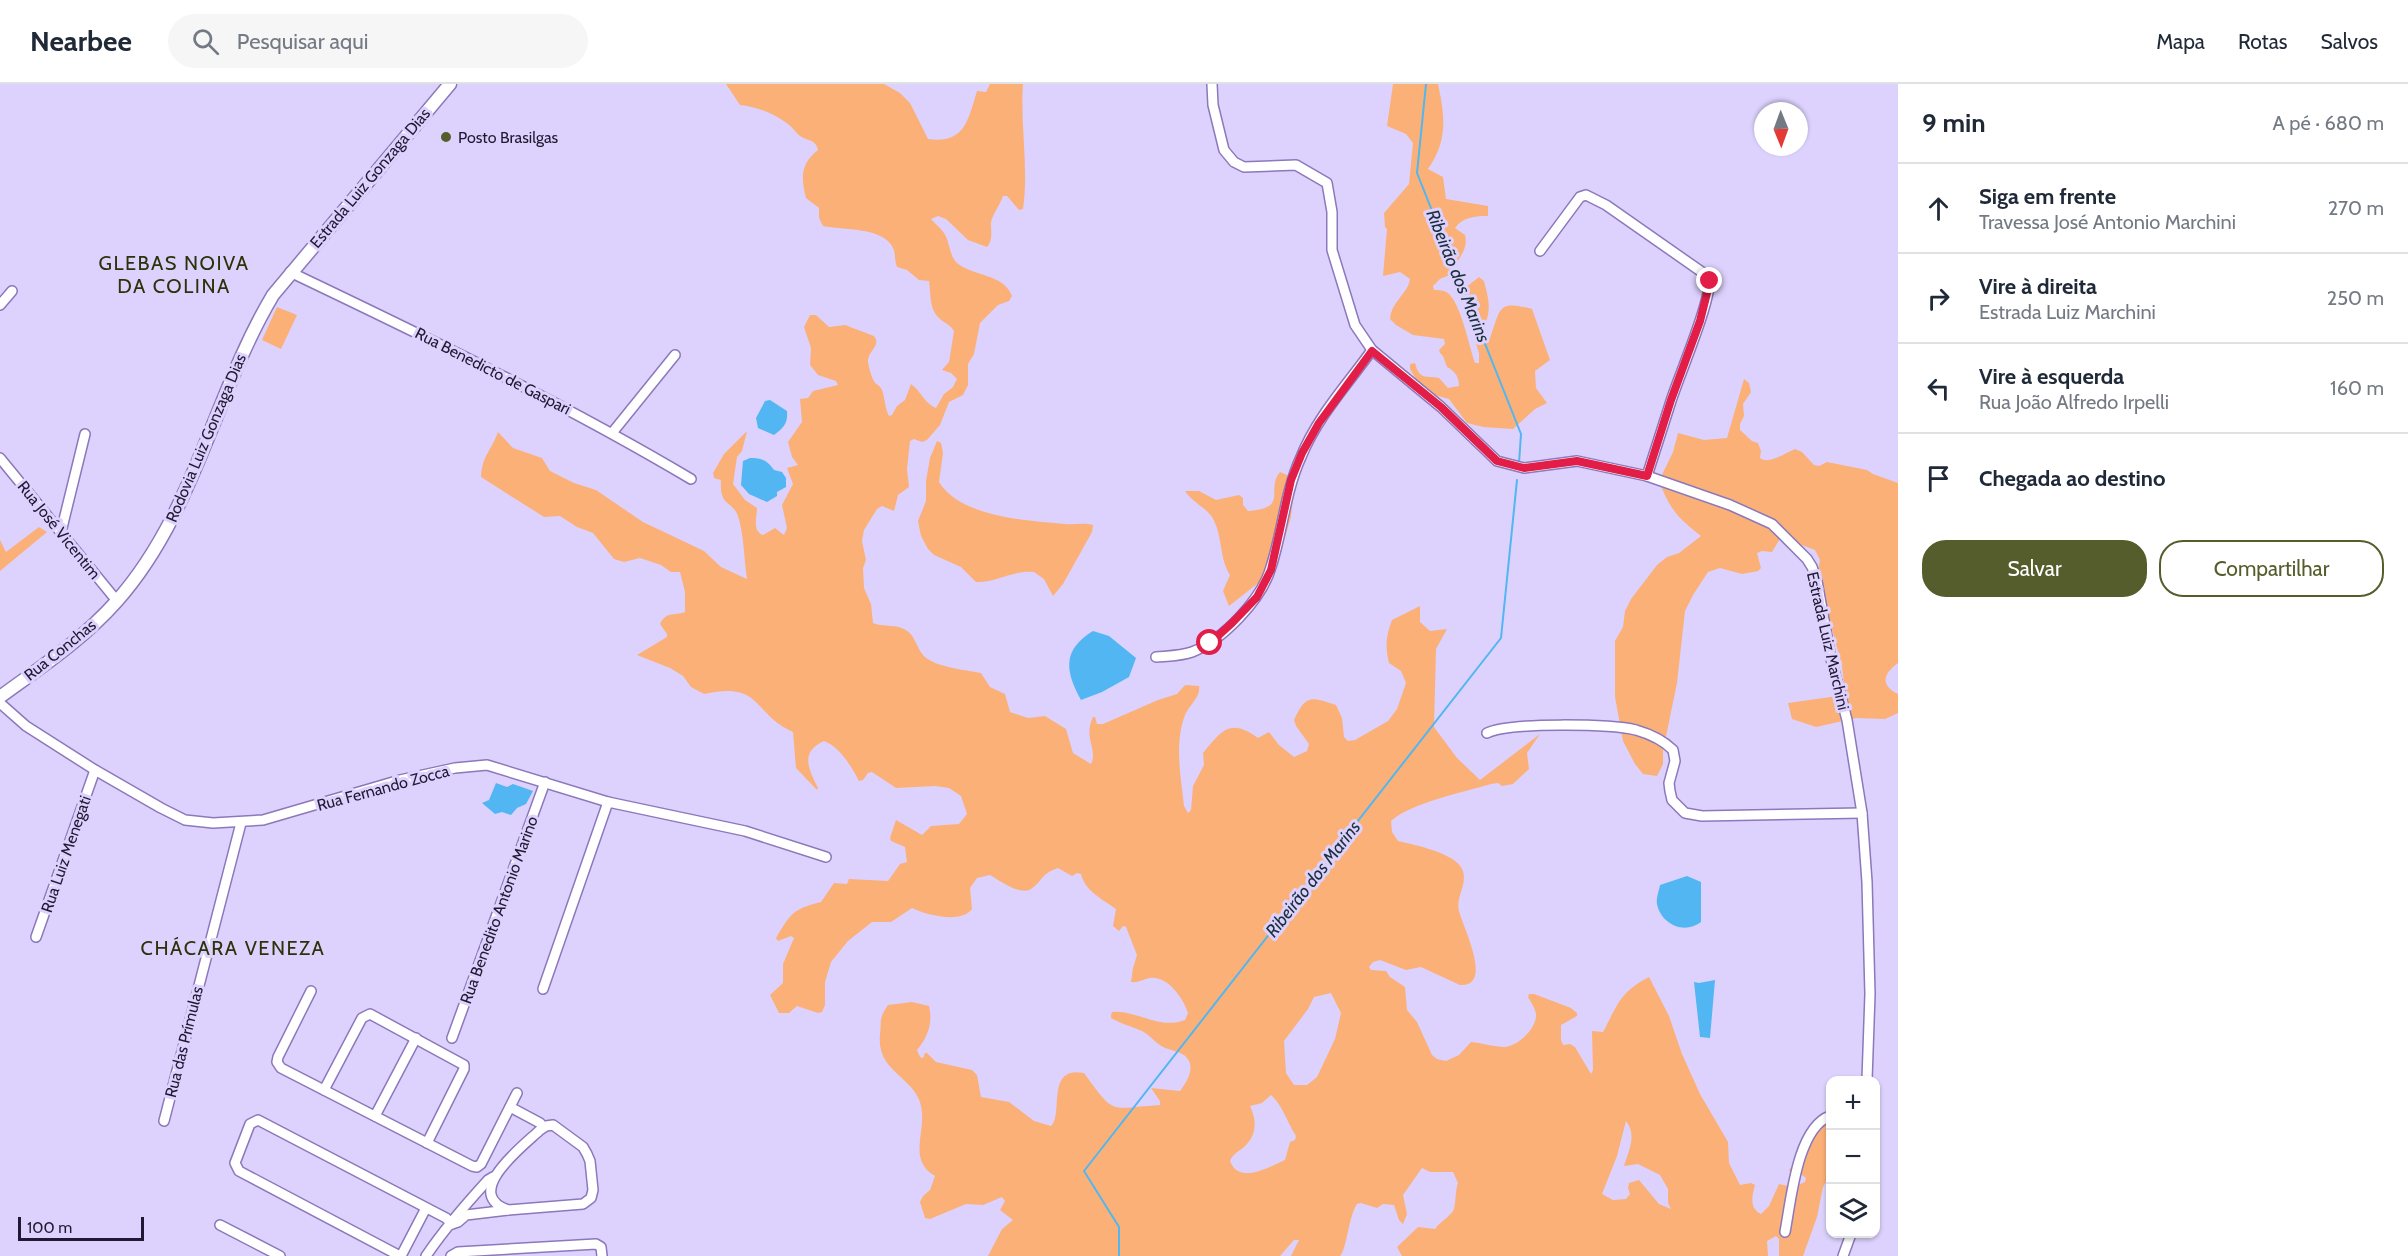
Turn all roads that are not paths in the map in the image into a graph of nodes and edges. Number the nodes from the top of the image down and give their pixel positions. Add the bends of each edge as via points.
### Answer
1 (450, 84) edge
2 (1212, 84) edge
3 (1540, 252) dead end
4 (290, 272) junction
5 (12, 291) dead end
6 (0, 305) edge
7 (1372, 351) junction
8 (675, 355) dead end
9 (612, 432) junction
10 (85, 434) dead end
11 (0, 458) edge
12 (1647, 476) junction
13 (691, 479) dead end
14 (61, 531) junction
15 (117, 601) junction
16 (1156, 657) dead end
17 (0, 697) edge
18 (0, 703) edge
19 (1487, 733) dead end
20 (95, 770) junction
21 (545, 782) junction
22 (608, 802) junction
23 (1862, 813) junction
24 (241, 823) junction
25 (826, 857) dead end
26 (36, 938) dead end
27 (543, 989) dead end
28 (311, 991) dead end
29 (416, 1038) junction
30 (452, 1038) dead end
31 (1867, 1076) edge
32 (324, 1090) junction
33 (518, 1093) dead end
34 (510, 1107) junction
35 (375, 1116) junction
36 (1826, 1118) edge
37 (164, 1121) dead end
38 (543, 1127) junction
39 (427, 1143) junction
40 (493, 1177) junction
41 (426, 1208) junction
42 (508, 1210) junction
43 (452, 1224) junction
44 (220, 1225) dead end
45 (1785, 1232) dead end
46 (1849, 1238) edge
47 (280, 1256) edge
48 (400, 1256) edge
49 (426, 1256) edge
50 (451, 1256) edge
51 (602, 1256) edge
52 (1844, 1256) edge

1 - 4 main road, Estrada Luiz Gonzaga Dias
2 - 7 street, Estrada Luiz Marchini via 1224,150 1234,162 1244,167 1296,165 1327,183 1332,250 1342,288 1355,325
3 - 12 street via 1580,196 1586,195 1709,277 1700,321
4 - 9 street, Rua Benedicto de Gaspari via 498,372
4 - 15 main road, Rodovia Luiz Gonzaga Dias via 253,329 177,510 157,546
5 - 6 street
7 - 12 street, Estrada Luiz Marchini via 1441,407 1497,461 1524,468 1577,461
7 - 16 street via 1302,453 1291,480 1271,570 1257,597 1210,643 1191,652
8 - 9 street
9 - 13 street, Rua Benedicto de Gaspari
10 - 14 street
11 - 14 street, Rua José Vicentim
12 - 23 street, Estrada Luiz Marchini via 1772,524 1807,559 1817,581 1831,659 1848,720
14 - 15 street, Rua José Vicentim
15 - 17 main road, Rua Conchas via 79,639
18 - 20 street, Rua Fernando Zocca via 26,726
19 - 23 street via 1507,728 1585,727 1630,729 1651,735 1673,750 1675,761 1669,783 1672,800 1679,809 1694,815
20 - 24 street, Rua Fernando Zocca via 185,820
20 - 26 street, Rua Luiz Menegati
21 - 22 street, Rua Fernando Zocca
21 - 24 street, Rua Fernando Zocca via 487,765 455,768
21 - 30 street, Rua Benedito Antonio Marino
22 - 25 street, Rua Fernando Zocca via 745,831
22 - 27 street
23 - 31 street, Estrada Luiz Marchini via 1870,994
24 - 37 street, Rua das Prímulas
28 - 32 street via 277,1062 281,1068
29 - 32 street via 365,1015
29 - 35 street
29 - 39 street via 464,1066
32 - 35 street
33 - 34 street
34 - 38 street
34 - 39 street via 477,1167
35 - 39 street
36 - 45 street via 1816,1124 1800,1158
38 - 40 street
38 - 42 street via 559,1127 583,1147 590,1161 592,1196 583,1204
40 - 42 street via 492,1196
40 - 43 street
41 - 43 street
41 - 48 street
41 - 48 street via 258,1120 250,1124 235,1163 239,1171
42 - 43 street via 465,1215
43 - 49 street
44 - 47 street
46 - 52 street
50 - 51 street via 458,1252 596,1244 601,1247

